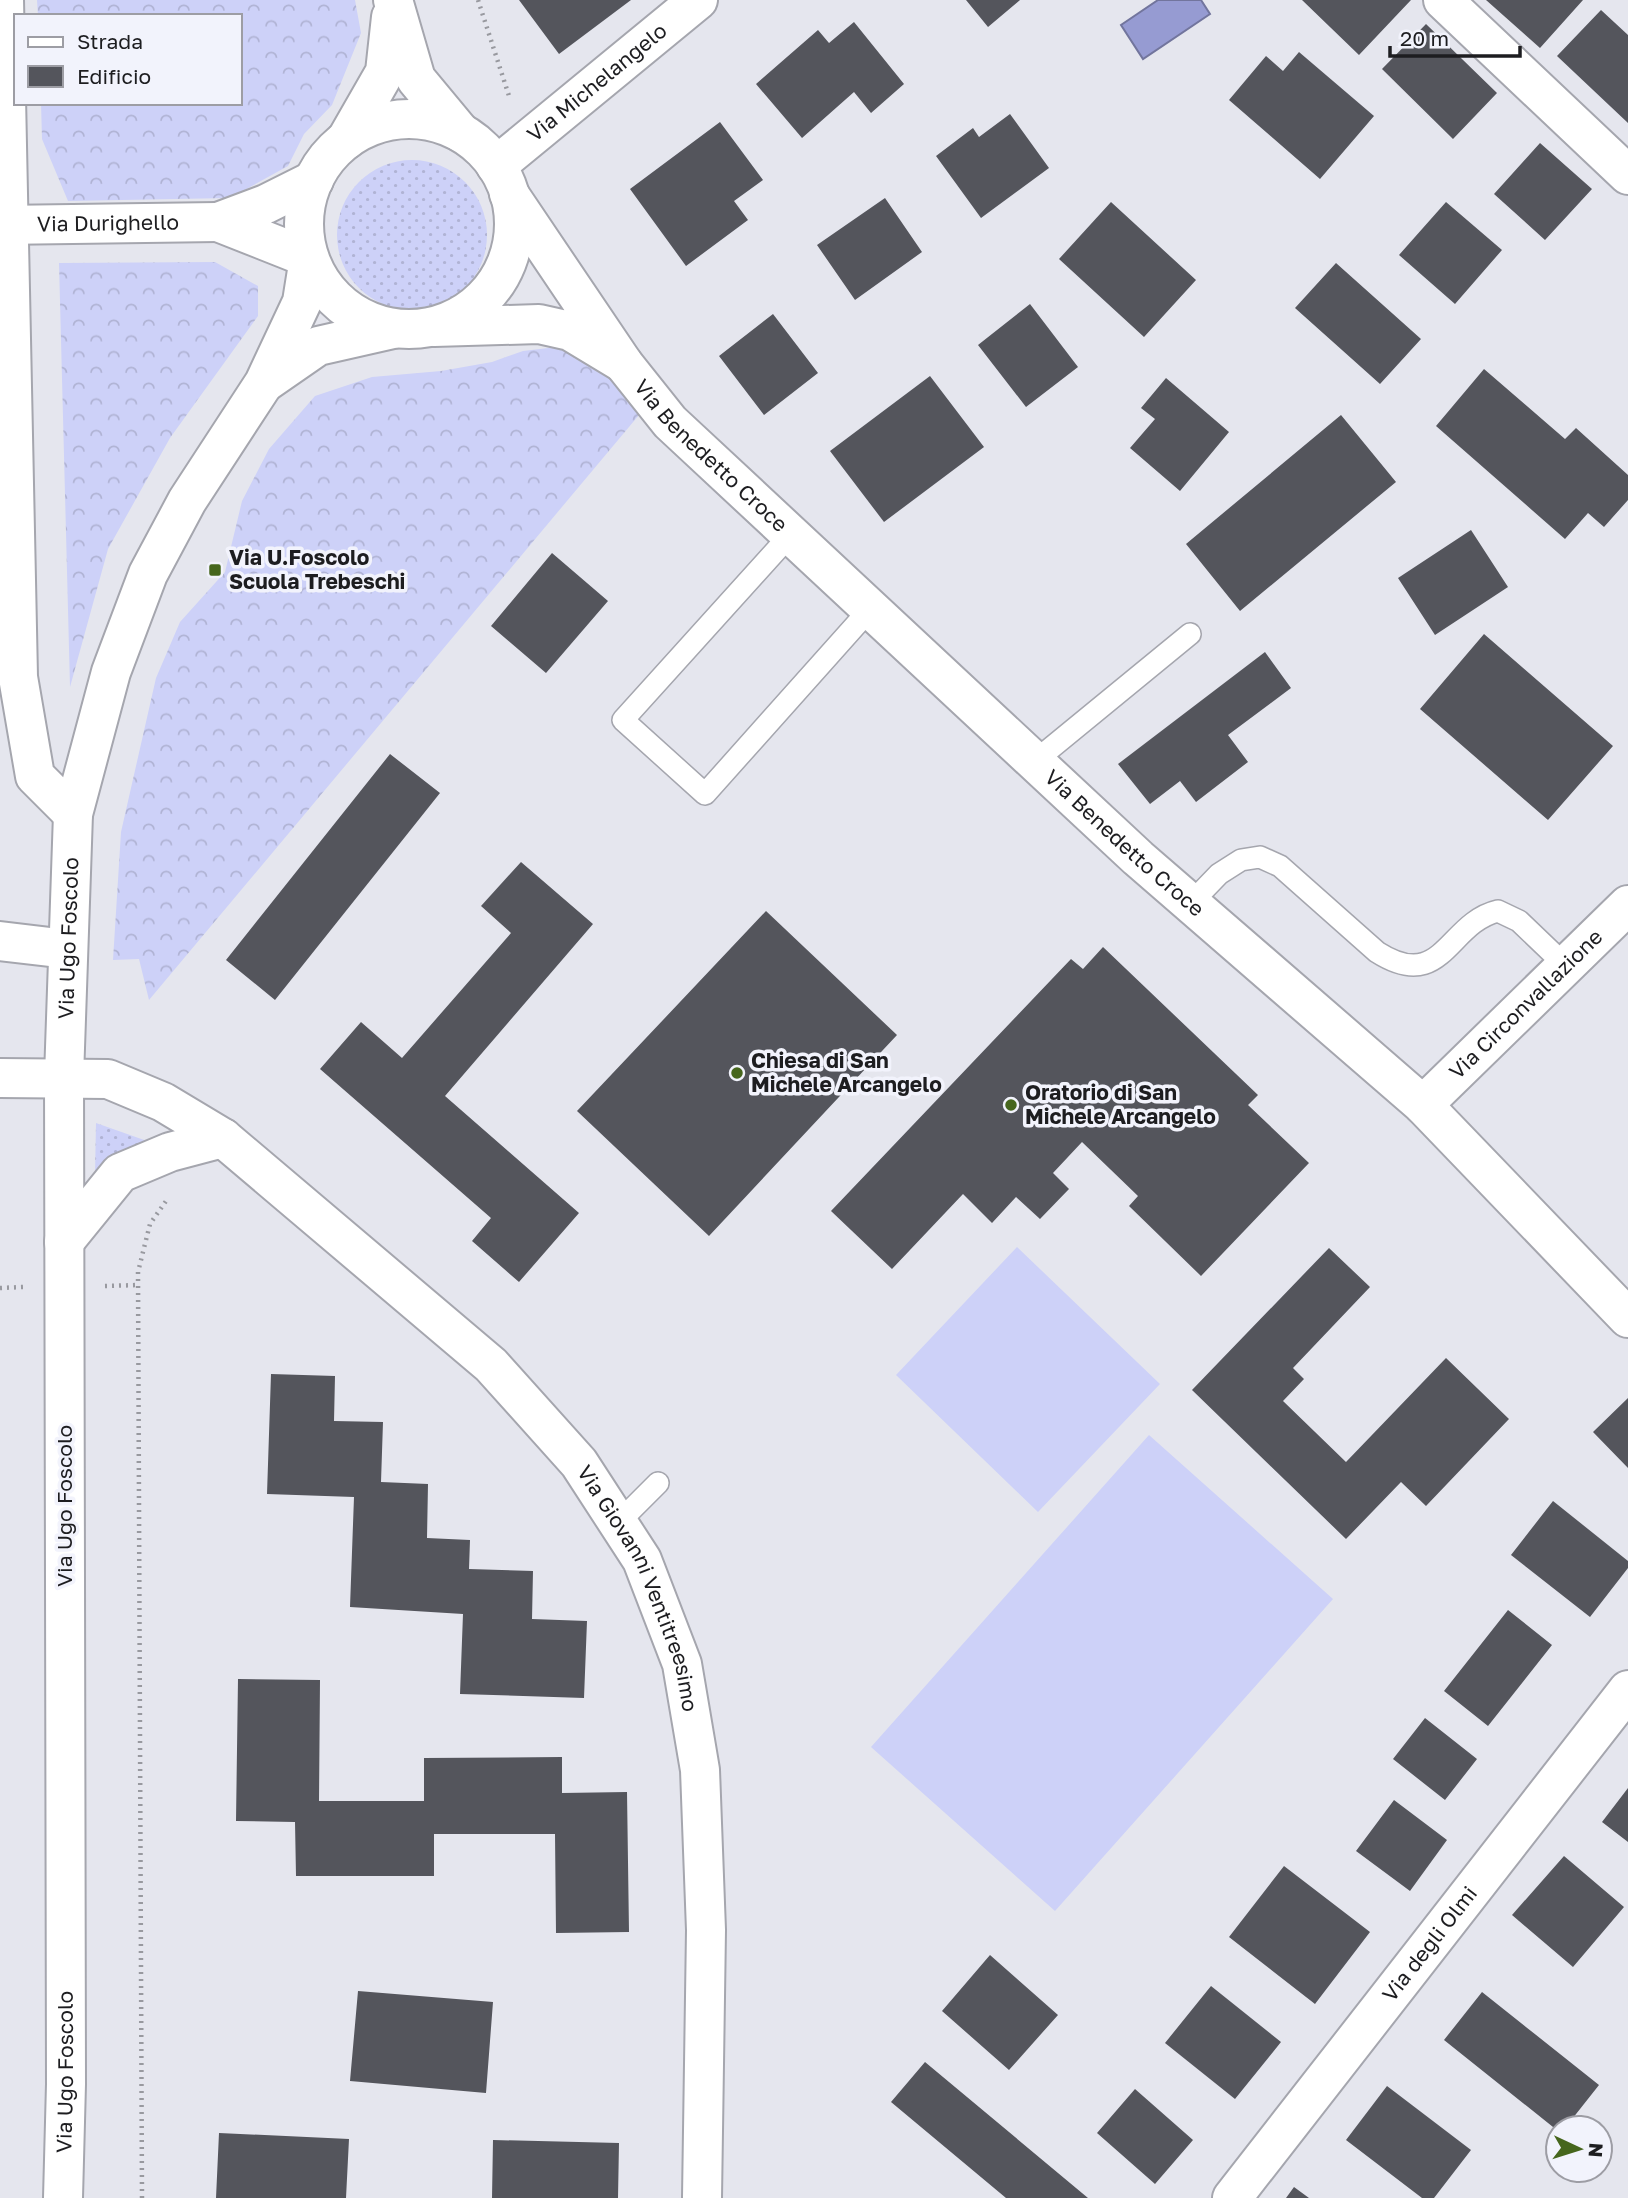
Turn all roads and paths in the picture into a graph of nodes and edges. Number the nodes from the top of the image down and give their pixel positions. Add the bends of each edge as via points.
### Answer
1 (4, 0) edge
2 (478, 0) edge
3 (698, 0) edge
4 (1443, 0) edge
5 (393, 1) edge
6 (460, 132) junction
7 (346, 140) junction
8 (510, 167) junction
9 (1628, 175) edge
10 (314, 180) junction
11 (218, 222) junction
12 (5, 225) edge
13 (309, 258) junction
14 (434, 327) junction
15 (393, 329) junction
16 (623, 363) junction
17 (264, 383) junction
18 (791, 534) junction
19 (871, 608) junction
20 (1190, 634) dead end
21 (1035, 761) junction
22 (73, 814) junction
23 (1191, 904) junction
24 (1628, 905) edge
25 (0, 941) edge
26 (67, 949) junction
27 (1566, 966) junction
28 (64, 1077) junction
29 (0, 1078) edge
30 (1423, 1105) junction
31 (223, 1138) junction
32 (172, 1193) dead end
33 (64, 1242) junction
34 (1628, 1318) edge
35 (658, 1483) dead end
36 (618, 1523) junction
37 (1628, 1690) edge
38 (63, 2198) edge
39 (142, 2198) edge
40 (702, 2198) edge
41 (1232, 2198) edge

1 - 12 street
2 - 8 path
3 - 8 street, Via Michelangelo
4 - 9 street
5 - 6 street via 416,79
5 - 7 street via 385,72
6 - 7 street via 432,121 402,119 373,125
6 - 8 street
7 - 10 street via 327,158
8 - 14 street via 514,228 508,261 490,291 465,313
8 - 16 street, Via Benedetto Croce
10 - 11 street, Via Durighello
10 - 13 street via 305,206
11 - 12 street, Via Durighello
11 - 13 street, Via Durighello
12 - 22 street via 18,677 34,776
13 - 15 street via 321,284 341,305 365,321
13 - 17 street, Via Ugo Foscolo via 302,302
14 - 15 street
14 - 16 street, Via Benedetto Croce via 539,324 570,331
15 - 17 street, Via Ugo Foscolo via 318,346
16 - 18 street, Via Benedetto Croce via 670,422
17 - 22 street, Via Ugo Foscolo via 187,501 148,574 111,672
18 - 19 street, Via Benedetto Croce
18 - 19 lane via 623,720 705,794
19 - 21 street, Via Benedetto Croce
20 - 21 lane
21 - 23 street, Via Benedetto Croce
22 - 26 street, Via Ugo Foscolo
23 - 27 lane via 1219,874 1241,860 1261,857 1280,866 1395,963 1412,965 1441,957 1479,918 1498,911 1519,921
23 - 30 street, Via Benedetto Croce
24 - 27 street, Via Circonvallazione
25 - 26 street
26 - 28 street, Via Ugo Foscolo
27 - 30 street, Via Circonvallazione
28 - 29 street, Via Giovanni Ventitreesimo
28 - 31 street, Via Giovanni Ventitreesimo via 108,1079 163,1102
28 - 33 street, Via Ugo Foscolo
30 - 34 street, Via Benedetto Croce
31 - 33 street via 170,1152 120,1173
31 - 36 street, Via Giovanni Ventitreesimo via 491,1365 579,1463
32 - 39 path via 150,1224 138,1272
33 - 38 street, Via Ugo Foscolo
35 - 36 lane
36 - 40 street, Via Giovanni Ventitreesimo via 642,1560 682,1664 700,1770 706,1930
37 - 41 street, Via degli Olmi

